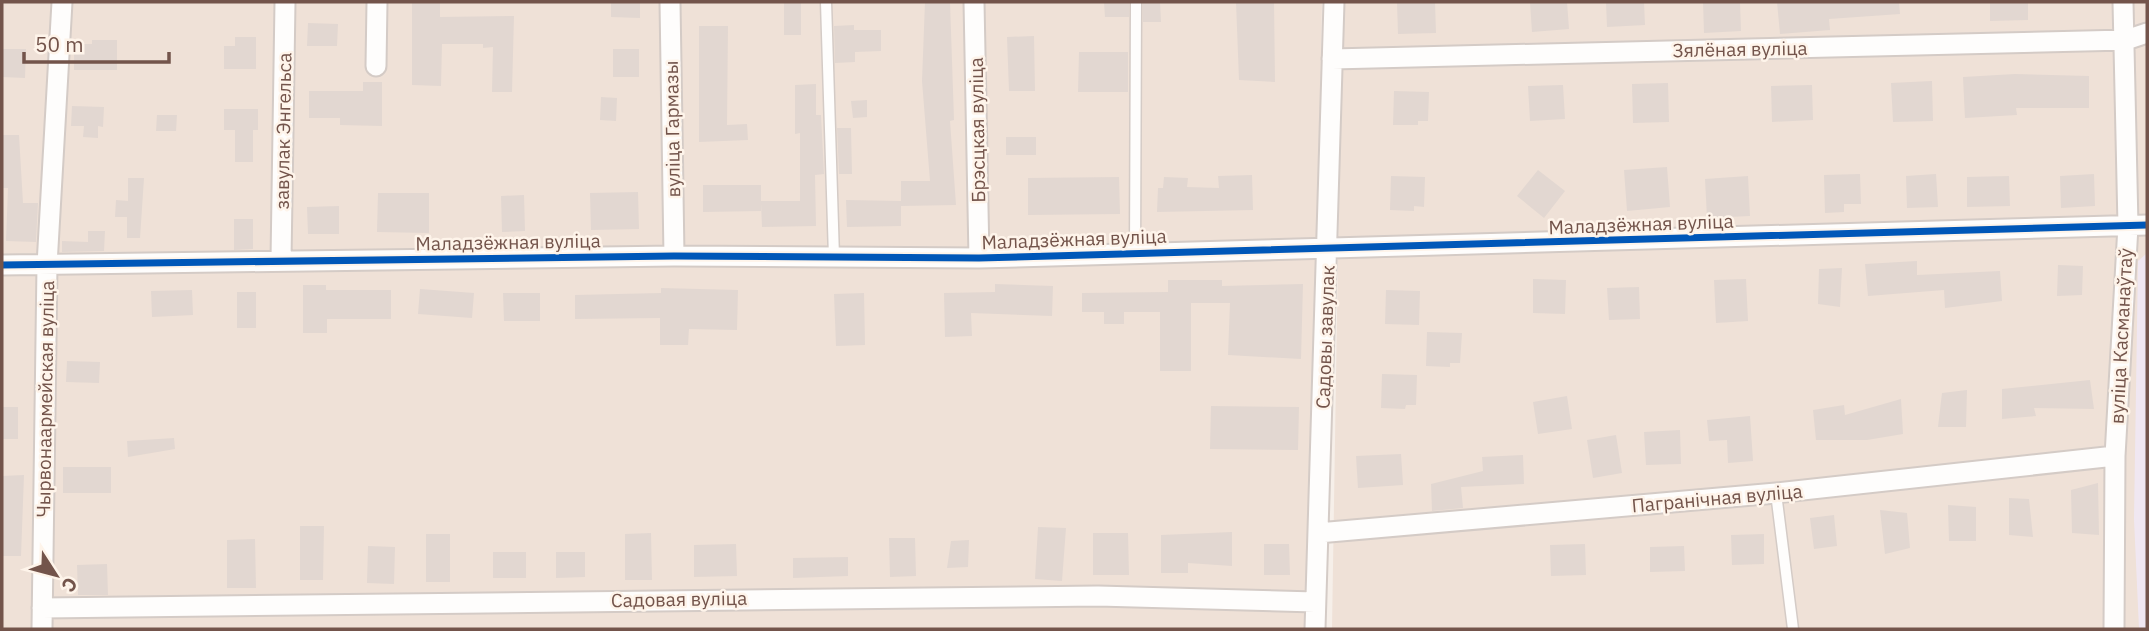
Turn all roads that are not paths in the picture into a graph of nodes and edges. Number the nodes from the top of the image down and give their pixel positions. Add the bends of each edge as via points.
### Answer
1 (62, 2) edge
2 (285, 2) edge
3 (377, 2) edge
4 (670, 2) edge
5 (827, 2) edge
6 (974, 2) edge
7 (1136, 2) edge
8 (1334, 2) edge
9 (2123, 2) edge
10 (2147, 33) edge
11 (2126, 40) junction
12 (1332, 59) junction
13 (376, 66) dead end
14 (2137, 226) edge
15 (1329, 249) junction
16 (1135, 252) junction
17 (674, 256) junction
18 (834, 257) junction
19 (979, 258) junction
20 (281, 260) junction
21 (2, 265) edge
22 (47, 265) junction
23 (2115, 456) junction
24 (1776, 493) junction
25 (1318, 533) junction
26 (1315, 602) junction
27 (42, 608) junction
28 (42, 629) edge
29 (1315, 629) edge
30 (1793, 629) edge
31 (2114, 629) edge

1 - 22 street, Чырвонаармейская вуліца
2 - 20 street, завулак Энгельса
3 - 13 street
4 - 17 street, вуліца Гармазы
5 - 18 lane
6 - 19 street, Брэсцкая вуліца
7 - 16 lane
8 - 12 street, Садовы завулак
9 - 11 street, вуліца Касманаўтаў
10 - 11 street, Зялёная вуліца
11 - 12 street, Зялёная вуліца
11 - 14 street, вуліца Касманаўтаў
12 - 15 street, Садовы завулак
14 - 15 street, Маладзёжная вуліца
14 - 23 street, вуліца Касманаўтаў
15 - 16 street, Маладзёжная вуліца
15 - 25 street, Садовы завулак
16 - 19 street, Маладзёжная вуліца
17 - 18 street, Маладзёжная вуліца
17 - 20 street, Маладзёжная вуліца
18 - 19 street, Маладзёжная вуліца
20 - 22 street, Маладзёжная вуліца
21 - 22 street, Маладзёжная вуліца
22 - 27 street, Чырвонаармейская вуліца
23 - 24 street, Пагранічная вуліца
23 - 31 street, вуліца Касманаўтаў
24 - 25 street, Пагранічная вуліца
24 - 30 lane
25 - 26 street, Садовы завулак
26 - 27 street, Садовая вуліца via 1085,596
26 - 29 street, Садовы завулак
27 - 28 street, Чырвонаармейская вуліца

